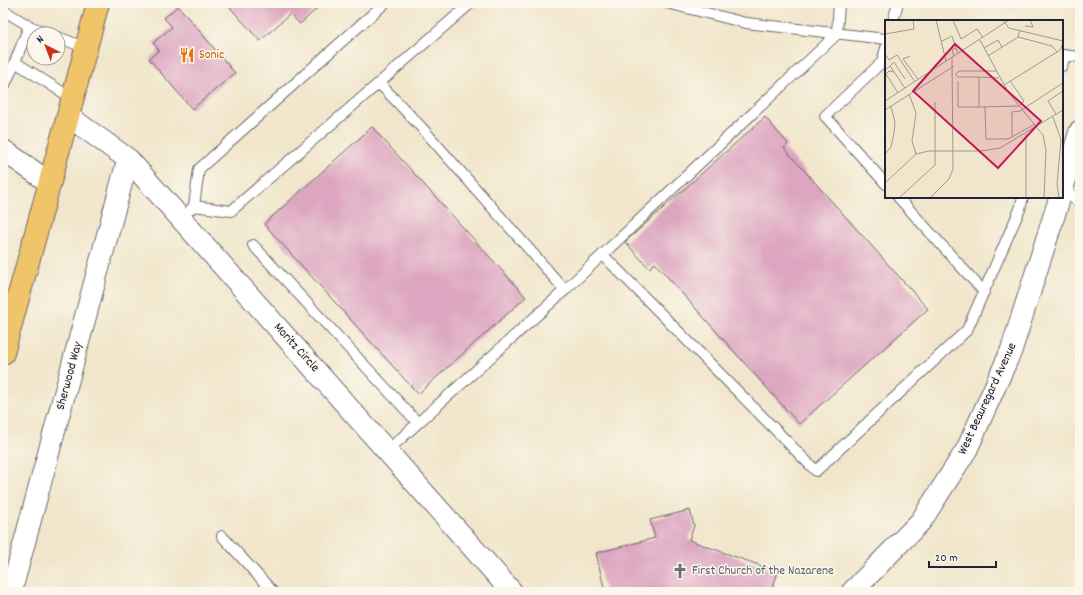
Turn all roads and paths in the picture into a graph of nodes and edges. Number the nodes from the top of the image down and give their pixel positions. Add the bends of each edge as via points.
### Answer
1 (98, 3) edge
2 (384, 3) edge
3 (471, 3) edge
4 (667, 3) edge
5 (840, 3) edge
6 (898, 3) edge
7 (3, 10) edge
8 (893, 20) edge
9 (29, 26) edge
10 (26, 34) edge
11 (837, 34) junction
12 (885, 39) edge
13 (66, 40) edge
14 (86, 48) junction
15 (885, 52) edge
16 (1064, 55) edge
17 (1080, 57) edge
18 (15, 62) junction
19 (379, 83) junction
20 (3, 89) edge
21 (71, 108) junction
22 (1080, 131) edge
23 (3, 150) edge
24 (128, 159) junction
25 (50, 183) junction
26 (885, 183) edge
27 (1063, 188) edge
28 (1063, 192) edge
29 (899, 198) edge
30 (1023, 198) edge
31 (1060, 198) edge
32 (1080, 204) edge
33 (187, 212) junction
34 (253, 245) dead end
35 (603, 255) junction
36 (565, 290) junction
37 (984, 292) junction
38 (3, 353) edge
39 (418, 423) junction
40 (387, 451) junction
41 (222, 536) dead end
42 (11, 592) edge
43 (273, 592) edge
44 (512, 592) edge
45 (852, 592) edge

1 - 14 main road
2 - 33 lane via 199,169
3 - 19 lane
4 - 11 lane via 746,23
5 - 11 lane
6 - 8 lane
7 - 9 lane
10 - 18 lane
11 - 12 lane
11 - 35 lane
13 - 14 lane
14 - 21 main road
15 - 26 lane via 882,62 825,116
16 - 17 lane
18 - 20 lane
18 - 21 lane
19 - 33 lane via 231,211
19 - 36 lane
21 - 24 street, Moritz Circle
21 - 25 main road
22 - 27 street, West Beauregard Avenue
23 - 25 street
24 - 33 street, Moritz Circle
24 - 42 street, Sherwood Way
25 - 38 main road
28 - 32 lane
29 - 37 lane
30 - 37 lane
31 - 45 street, West Beauregard Avenue via 1011,352 967,449 921,521
33 - 40 street, Moritz Circle
34 - 39 lane
35 - 36 lane
35 - 37 lane via 816,471 967,330
36 - 39 lane
39 - 40 lane
40 - 44 street, Moritz Circle
41 - 43 lane

